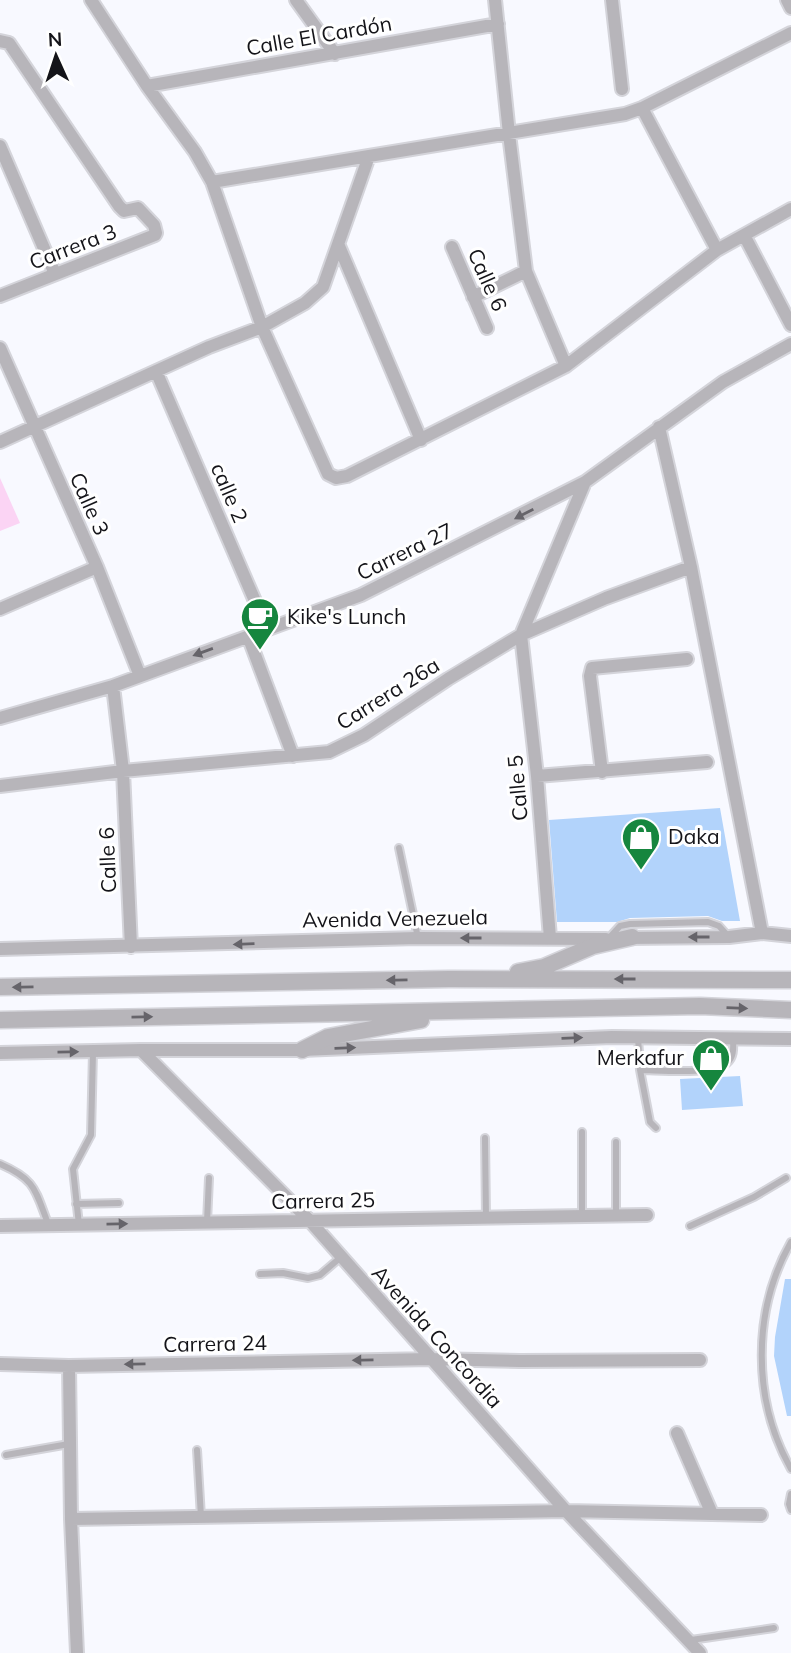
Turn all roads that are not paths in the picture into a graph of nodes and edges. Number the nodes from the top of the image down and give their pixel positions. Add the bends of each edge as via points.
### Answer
1 (91, 0) edge
2 (296, 0) edge
3 (495, 0) edge
4 (612, 0) edge
5 (787, 0) edge
6 (791, 8) edge
7 (498, 24) junction
8 (791, 33) edge
9 (0, 40) edge
10 (335, 54) junction
11 (147, 86) junction
12 (621, 89) dead end
13 (642, 108) junction
14 (509, 134) junction
15 (0, 146) edge
16 (369, 156) junction
17 (212, 182) junction
18 (791, 209) edge
19 (744, 235) junction
20 (339, 246) junction
21 (452, 247) dead end
22 (717, 250) junction
23 (526, 271) junction
24 (55, 274) junction
25 (0, 296) edge
26 (473, 297) junction
27 (791, 325) edge
28 (261, 327) junction
29 (487, 328) dead end
30 (791, 344) edge
31 (0, 348) edge
32 (566, 366) junction
33 (156, 372) junction
34 (34, 427) junction
35 (659, 427) junction
36 (421, 440) junction
37 (0, 442) edge
38 (585, 482) junction
39 (691, 566) junction
40 (97, 567) junction
41 (0, 609) edge
42 (267, 629) junction
43 (521, 635) junction
44 (248, 636) junction
45 (687, 659) dead end
46 (140, 676) junction
47 (113, 686) junction
48 (0, 718) edge
49 (293, 756) junction
50 (707, 762) dead end
51 (123, 771) junction
52 (602, 772) junction
53 (537, 776) junction
54 (0, 786) edge
55 (399, 848) dead end
56 (762, 933) junction
57 (791, 936) edge
58 (632, 937) junction
59 (729, 937) junction
60 (418, 938) junction
61 (550, 938) junction
62 (608, 939) junction
63 (131, 947) junction
64 (0, 949) edge
65 (481, 980) junction
66 (791, 980) edge
67 (0, 987) edge
68 (791, 1010) edge
69 (457, 1011) junction
70 (0, 1020) edge
71 (638, 1037) junction
72 (733, 1037) junction
73 (791, 1038) edge
74 (141, 1049) junction
75 (302, 1050) junction
76 (93, 1052) junction
77 (0, 1053) edge
78 (640, 1070) junction
79 (656, 1128) dead end
80 (582, 1132) dead end
81 (485, 1138) dead end
82 (616, 1142) dead end
83 (0, 1164) edge
84 (209, 1178) dead end
85 (786, 1178) dead end
86 (119, 1203) dead end
87 (76, 1204) junction
88 (647, 1215) dead end
89 (582, 1216) junction
90 (616, 1216) junction
91 (486, 1217) junction
92 (310, 1221) junction
93 (207, 1222) junction
94 (79, 1225) junction
95 (0, 1226) edge
96 (49, 1226) junction
97 (690, 1226) dead end
98 (791, 1242) edge
99 (341, 1257) junction
100 (260, 1274) dead end
101 (431, 1359) junction
102 (700, 1360) dead end
103 (0, 1364) edge
104 (69, 1366) junction
105 (677, 1433) dead end
106 (70, 1444) junction
107 (197, 1450) dead end
108 (6, 1455) dead end
109 (791, 1469) edge
110 (791, 1494) edge
111 (791, 1510) edge
112 (566, 1511) junction
113 (712, 1514) junction
114 (761, 1515) dead end
115 (201, 1517) junction
116 (71, 1519) junction
117 (774, 1628) dead end
118 (689, 1641) junction
119 (77, 1653) edge
120 (700, 1653) edge

1 - 11 street
2 - 10 street
3 - 7 street
4 - 12 street
5 - 6 street
7 - 10 street, Calle El Cardón
7 - 14 street
8 - 13 street
9 - 24 street, Carrera 3 via 9,43 118,206 124,211 138,208 156,230 155,235
10 - 11 street, Calle El Cardón
11 - 17 street
13 - 14 street
13 - 22 street
14 - 16 street
14 - 23 street
15 - 24 street
16 - 17 street
16 - 20 street
17 - 28 street
18 - 19 street
19 - 22 street
19 - 27 street
20 - 28 street via 323,287 305,303
20 - 36 street
21 - 26 street, Calle 6
22 - 32 street
23 - 26 street
23 - 32 street
24 - 25 street, Carrera 3
26 - 29 street, Calle 6
28 - 33 street
28 - 36 street via 328,474 347,476
30 - 35 street, Carrera 27 via 723,382
31 - 34 street, Calle 3
32 - 36 street
33 - 34 street
33 - 42 street, calle 2
34 - 37 street
34 - 40 street, Calle 3
35 - 38 street, Carrera 27
35 - 39 street
38 -> 42 street, Carrera 27 via 361,595
38 - 43 street
39 - 43 street, Carrera 26a
39 - 56 street
40 - 41 street
40 - 46 street, Calle 3
42 - 44 street, Carrera 27
43 - 49 street, Carrera 26a via 364,736 329,752
43 - 53 street, Calle 5
44 -> 46 street, Carrera 27
44 - 49 street
45 - 52 street via 592,668
46 - 47 street, Carrera 27
47 - 48 street, Carrera 27
47 - 51 street, Calle 6
49 - 51 street, Carrera 26a
50 - 52 street
51 - 54 street, Carrera 26a
51 - 63 street, Calle 6
52 - 53 street
53 - 61 street, Calle 5
55 - 60 lane
56 - 57 street, Avenida Venezuela
56 - 59 street, Avenida Venezuela
59 -> 58 street, Avenida Venezuela
58 - 62 street, Avenida Venezuela
58 - 65 street via 593,946 544,967
59 - 62 lane via 708,922 630,924 620,926
61 -> 60 street, Avenida Venezuela
60 -> 63 street, Avenida Venezuela
61 - 62 street, Avenida Venezuela
63 - 64 street, Avenida Venezuela
66 -> 65 street
65 -> 67 street
69 -> 68 street via 699,1006
70 -> 69 street
69 - 75 street via 328,1037
71 - 72 street
75 -> 71 street
71 - 78 lane
72 - 73 street
72 - 78 lane via 734,1052 717,1069
74 - 75 street
74 - 76 street
74 - 92 street, Avenida Concordia
77 -> 76 street
76 - 87 lane via 91,1135 73,1169
78 - 79 lane via 650,1122
80 - 89 lane
81 - 91 lane
82 - 90 lane
83 - 96 lane via 32,1183
84 - 93 lane
85 - 97 lane
86 - 87 lane
87 - 94 lane
88 - 90 street, Carrera 25
89 - 90 street, Carrera 25
89 - 91 street, Carrera 25
91 - 92 street, Carrera 25
92 - 93 street, Carrera 25
92 - 99 street, Avenida Concordia
94 -> 93 street, Carrera 25
94 - 96 street, Carrera 25
95 - 96 street, Carrera 25
98 - 109 lane via 769,1298 762,1356 767,1409
99 - 100 lane via 320,1275 308,1278
99 - 101 street, Avenida Concordia
101 - 102 street, Carrera 24
101 -> 104 street, Carrera 24
101 - 112 street, Avenida Concordia
103 - 104 street, Carrera 24
104 - 106 street
105 - 113 street
106 - 108 lane
106 - 116 street
107 - 115 lane
110 - 111 lane
112 - 113 street
112 - 115 street
112 - 118 street, Avenida Concordia
113 - 114 street
115 - 116 street
116 - 119 street
117 - 118 lane
118 - 120 street, Avenida Concordia

